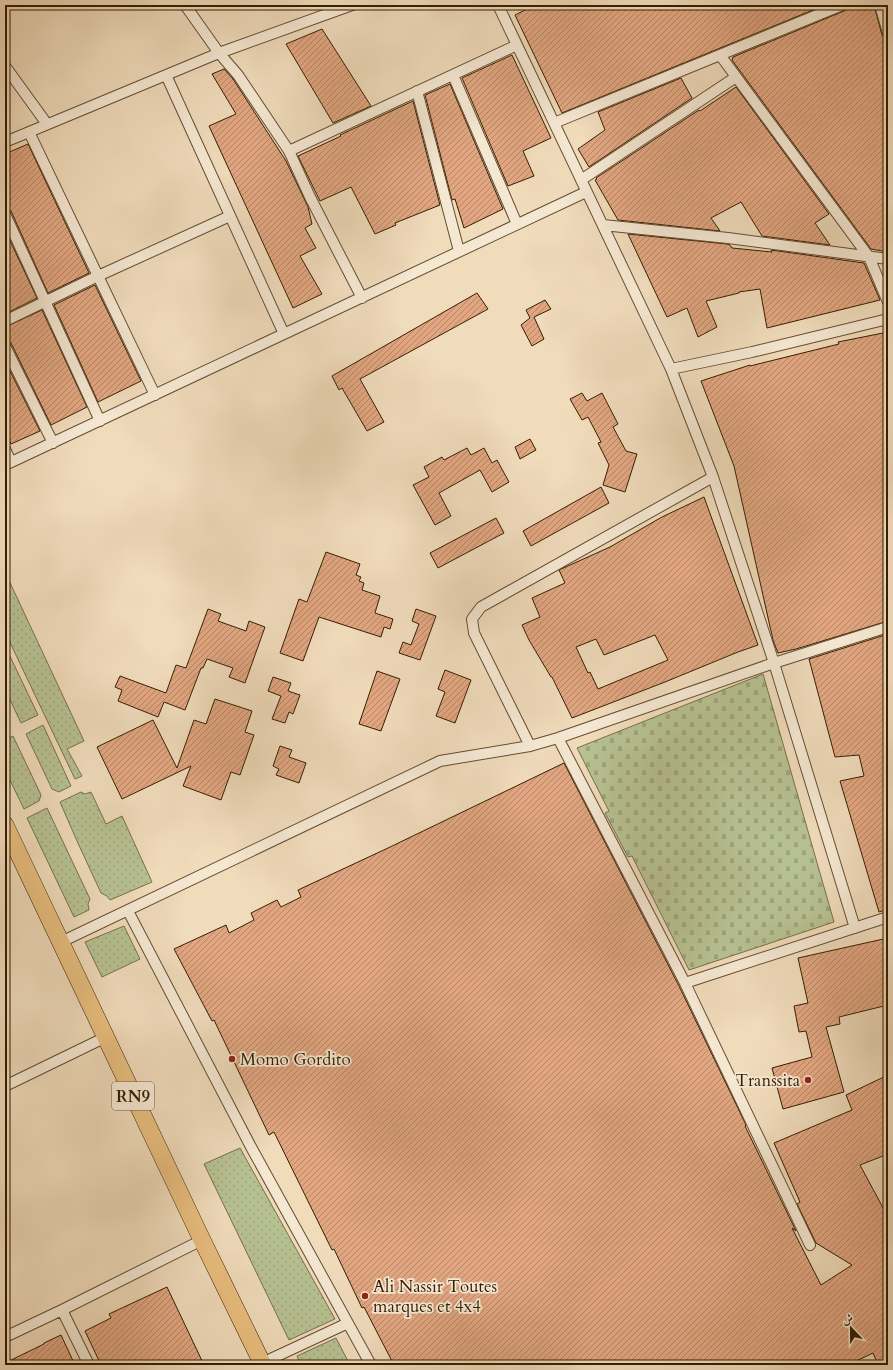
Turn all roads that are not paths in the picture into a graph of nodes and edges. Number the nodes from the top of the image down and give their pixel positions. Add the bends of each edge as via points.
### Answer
1 (185, 5) edge
2 (352, 5) edge
3 (498, 5) edge
4 (842, 5) edge
5 (880, 5) edge
6 (888, 33) edge
7 (517, 45) junction
8 (219, 53) junction
9 (720, 55) junction
10 (5, 66) edge
11 (166, 75) junction
12 (453, 75) junction
13 (736, 77) junction
14 (417, 91) junction
15 (554, 123) junction
16 (47, 124) junction
17 (29, 132) junction
18 (5, 142) edge
19 (289, 151) junction
20 (581, 180) junction
21 (586, 192) junction
22 (5, 214) edge
23 (230, 216) junction
24 (517, 224) junction
25 (603, 225) junction
26 (460, 252) junction
27 (869, 257) junction
28 (888, 259) edge
29 (98, 276) junction
30 (362, 298) junction
31 (45, 302) junction
32 (888, 302) edge
33 (888, 319) edge
34 (5, 321) edge
35 (284, 334) junction
36 (5, 346) edge
37 (671, 369) junction
38 (155, 395) junction
39 (100, 421) junction
40 (53, 443) junction
41 (5, 449) edge
42 (8, 464) edge
43 (714, 477) junction
44 (888, 627) edge
45 (774, 663) junction
46 (558, 738) junction
47 (530, 746) junction
48 (5, 826) edge
49 (128, 910) junction
50 (888, 917) edge
51 (855, 928) junction
52 (61, 942) junction
53 (685, 984) junction
54 (106, 1037) junction
55 (5, 1086) edge
56 (202, 1240) junction
57 (810, 1245) dead end
58 (62, 1310) junction
59 (348, 1323) junction
60 (5, 1336) edge
61 (263, 1364) edge
62 (88, 1365) edge
63 (371, 1365) edge

1 - 8 street
2 - 8 street
3 - 7 street
4 - 9 street
5 - 6 street
7 - 12 street
7 - 15 street
8 - 11 street
8 - 19 street via 238,75
9 - 13 street
9 - 15 street
10 - 16 street
11 - 16 street
11 - 23 street
12 - 14 street
12 - 24 street
13 - 20 street
13 - 27 street
14 - 19 street
14 - 26 street
15 - 20 street
16 - 17 street
17 - 18 street
17 - 29 street
19 - 30 street
20 - 21 street
21 - 24 street
21 - 25 street
22 - 31 street
23 - 29 street
23 - 35 street
24 - 26 street
25 - 27 street via 728,238
25 - 37 street
26 - 30 street
27 - 28 street
27 - 32 street
29 - 31 street
29 - 38 street
30 - 35 street
31 - 34 street
31 - 39 street
33 - 37 street
35 - 38 street
36 - 40 street
37 - 43 street
38 - 39 street
39 - 40 street
40 - 42 street
41 - 42 street
43 - 45 street
43 - 47 street via 481,607 472,619 474,633
44 - 45 street
45 - 46 street
45 - 51 street
46 - 47 street
46 - 53 street
47 - 49 street via 440,761
48 - 52 main road, RN9
49 - 52 street
49 - 59 street via 251,1147
50 - 51 street
51 - 53 street
52 - 54 main road, RN9
53 - 57 street
54 - 55 street
54 - 56 main road, RN9
56 - 58 street
56 - 61 main road, RN9
58 - 60 street
58 - 62 street
59 - 61 street
59 - 63 street

